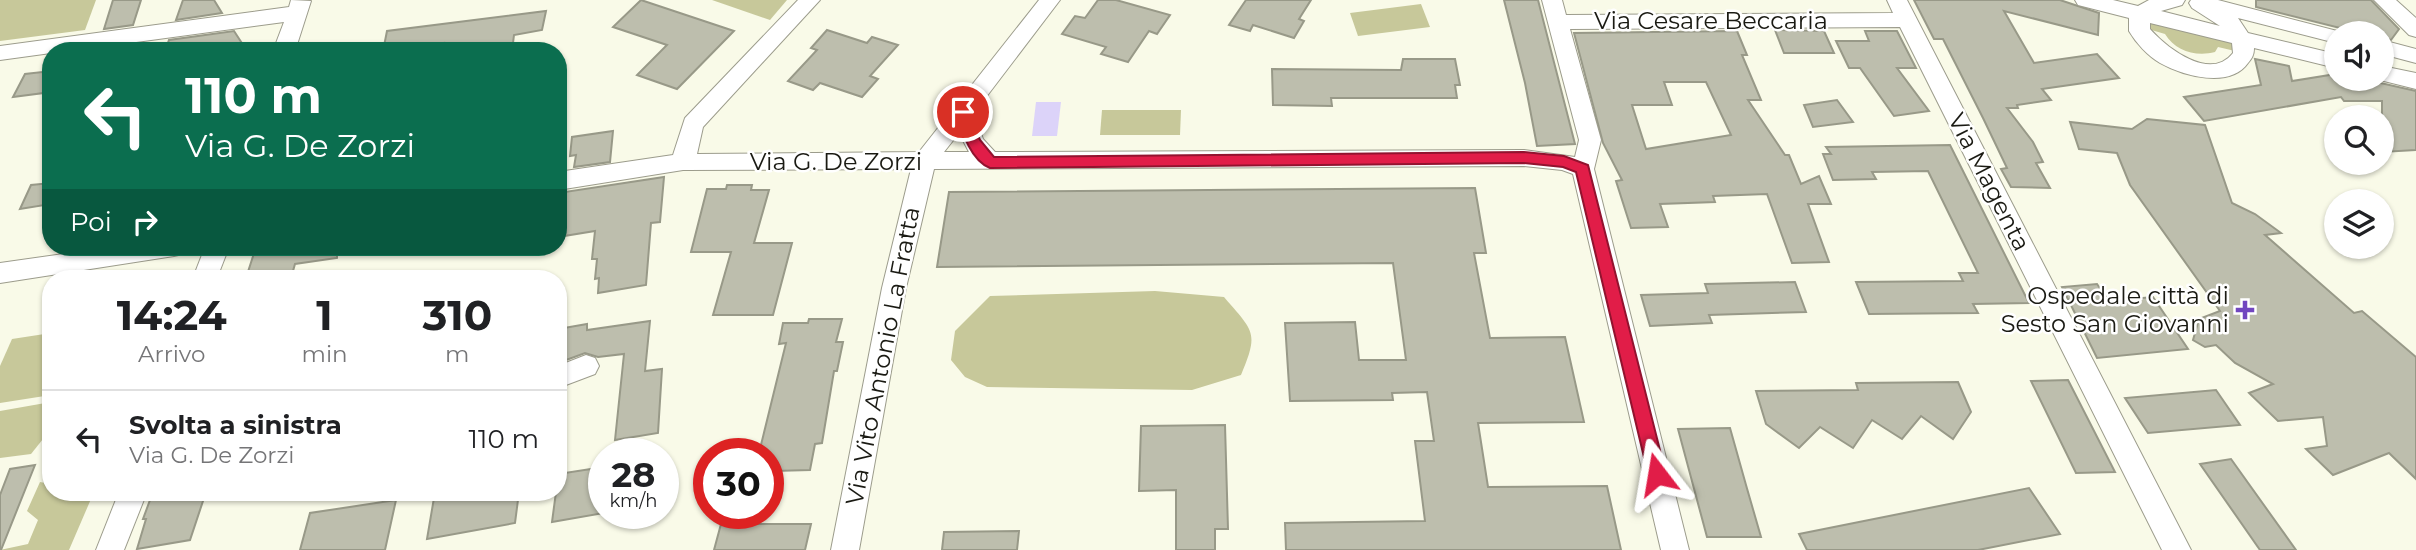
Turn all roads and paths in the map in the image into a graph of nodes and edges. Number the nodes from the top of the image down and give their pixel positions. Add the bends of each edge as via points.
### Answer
1 (810, 0) edge
2 (1050, 0) edge
3 (1552, 0) edge
4 (2085, 0) edge
5 (2175, 0) edge
6 (2384, 0) edge
7 (2201, 2) edge
8 (299, 6) edge
9 (1902, 10) edge
10 (2140, 14) junction
11 (1558, 22) junction
12 (2416, 30) edge
13 (2324, 33) edge
14 (2243, 37) junction
15 (80, 42) edge
16 (287, 42) edge
17 (42, 47) edge
18 (2394, 50) edge
19 (0, 52) edge
20 (2416, 56) edge
21 (2324, 58) edge
22 (2394, 75) edge
23 (2416, 81) edge
24 (963, 112) junction
25 (683, 162) junction
26 (924, 162) junction
27 (990, 162) junction
28 (1583, 169) junction
29 (567, 180) edge
30 (114, 256) edge
31 (0, 273) edge
32 (586, 366) dead end
33 (567, 373) edge
34 (130, 501) edge
35 (110, 550) edge
36 (845, 550) edge
37 (1675, 550) edge
38 (2177, 550) edge

1 - 25 street via 693,124
2 - 24 street
3 - 11 street
4 - 10 street
5 - 10 street
6 - 12 street
7 - 13 street
7 - 14 street
8 - 15 street
8 - 16 street
9 - 11 street, Via Cesare Beccaria
9 - 38 street, Via Magenta
10 - 14 street
10 - 14 street via 2139,31 2162,55 2183,65 2229,68 2244,53
11 - 28 street via 1590,140
14 - 21 street
17 - 19 street
18 - 20 street
22 - 23 street
24 - 26 street
24 - 27 street via 974,142
25 - 26 street, Via G. De Zorzi
25 - 29 street, Via G. De Zorzi
26 - 27 street, Via G. De Zorzi
26 - 36 street, Via Vito Antonio La Fratta via 894,288
27 - 28 street, Via G. De Zorzi via 1524,158
28 - 37 street
30 - 31 street
32 - 33 street
34 - 35 street

